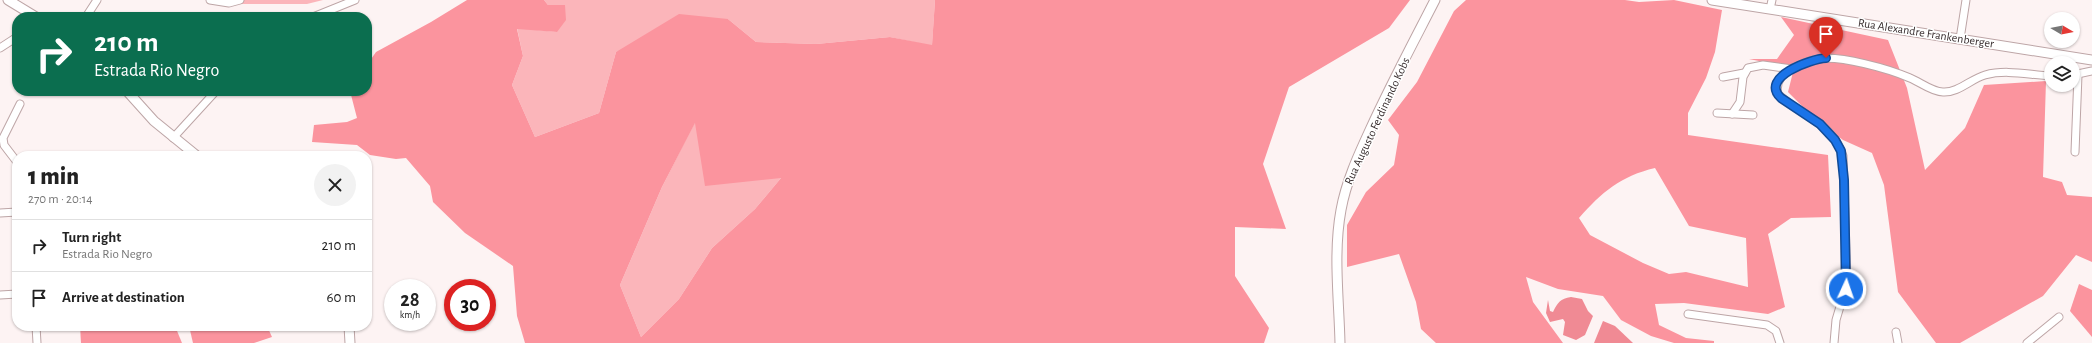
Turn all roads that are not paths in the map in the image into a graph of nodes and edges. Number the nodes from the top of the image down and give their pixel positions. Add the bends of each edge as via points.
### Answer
1 (8, 0) edge
2 (97, 0) edge
3 (210, 0) edge
4 (240, 0) edge
5 (355, 0) edge
6 (1435, 0) edge
7 (1712, 0) edge
8 (1966, 0) edge
9 (1771, 4) edge
10 (28, 12) edge
11 (89, 12) edge
12 (325, 12) edge
13 (1960, 39) junction
14 (12, 40) edge
15 (0, 48) edge
16 (2092, 60) edge
17 (1792, 69) junction
18 (2092, 71) edge
19 (1744, 73) junction
20 (2080, 74) edge
21 (2044, 75) edge
22 (1723, 77) dead end
23 (2075, 92) edge
24 (131, 96) edge
25 (211, 96) edge
26 (20, 104) dead end
27 (1717, 113) dead end
28 (1732, 114) junction
29 (1753, 115) dead end
30 (173, 138) junction
31 (190, 151) edge
32 (2075, 152) dead end
33 (12, 155) edge
34 (12, 212) edge
35 (0, 213) edge
36 (12, 294) edge
37 (0, 295) edge
38 (1688, 314) dead end
39 (2059, 317) dead end
40 (36, 331) edge
41 (348, 331) edge
42 (1896, 332) dead end
43 (37, 343) edge
44 (350, 343) edge
45 (1340, 343) edge
46 (1780, 343) edge
47 (1834, 343) edge
48 (1898, 343) edge
49 (2027, 343) edge

1 - 10 street
2 - 11 street
3 - 4 street via 229,3
5 - 12 street
6 - 45 street, Rua Augusto Ferdinando Kobs via 1372,127 1353,169 1343,200 1337,251
7 - 9 street, Rua Alexandre Frankenberger
8 - 13 street
9 - 13 street, Rua Alexandre Frankenberger
13 - 16 street, Rua Alexandre Frankenberger
14 - 15 street
17 - 19 street via 1763,65 1752,66
17 - 21 street via 1817,58 1840,59 1902,75 1941,92 1952,91 1978,77 1994,73
17 - 47 street via 1777,82 1778,94 1808,114 1828,132 1843,156 1847,283 1835,325
18 - 20 street
19 - 22 street
19 - 28 street via 1740,102
23 - 32 street
24 - 30 street
25 - 30 street
26 - 33 street via 3,138 4,145
27 - 28 street
28 - 29 street
30 - 31 street
34 - 35 street
36 - 37 street
38 - 46 street via 1767,325 1776,331
39 - 49 street
40 - 43 street
41 - 44 street
42 - 48 street

